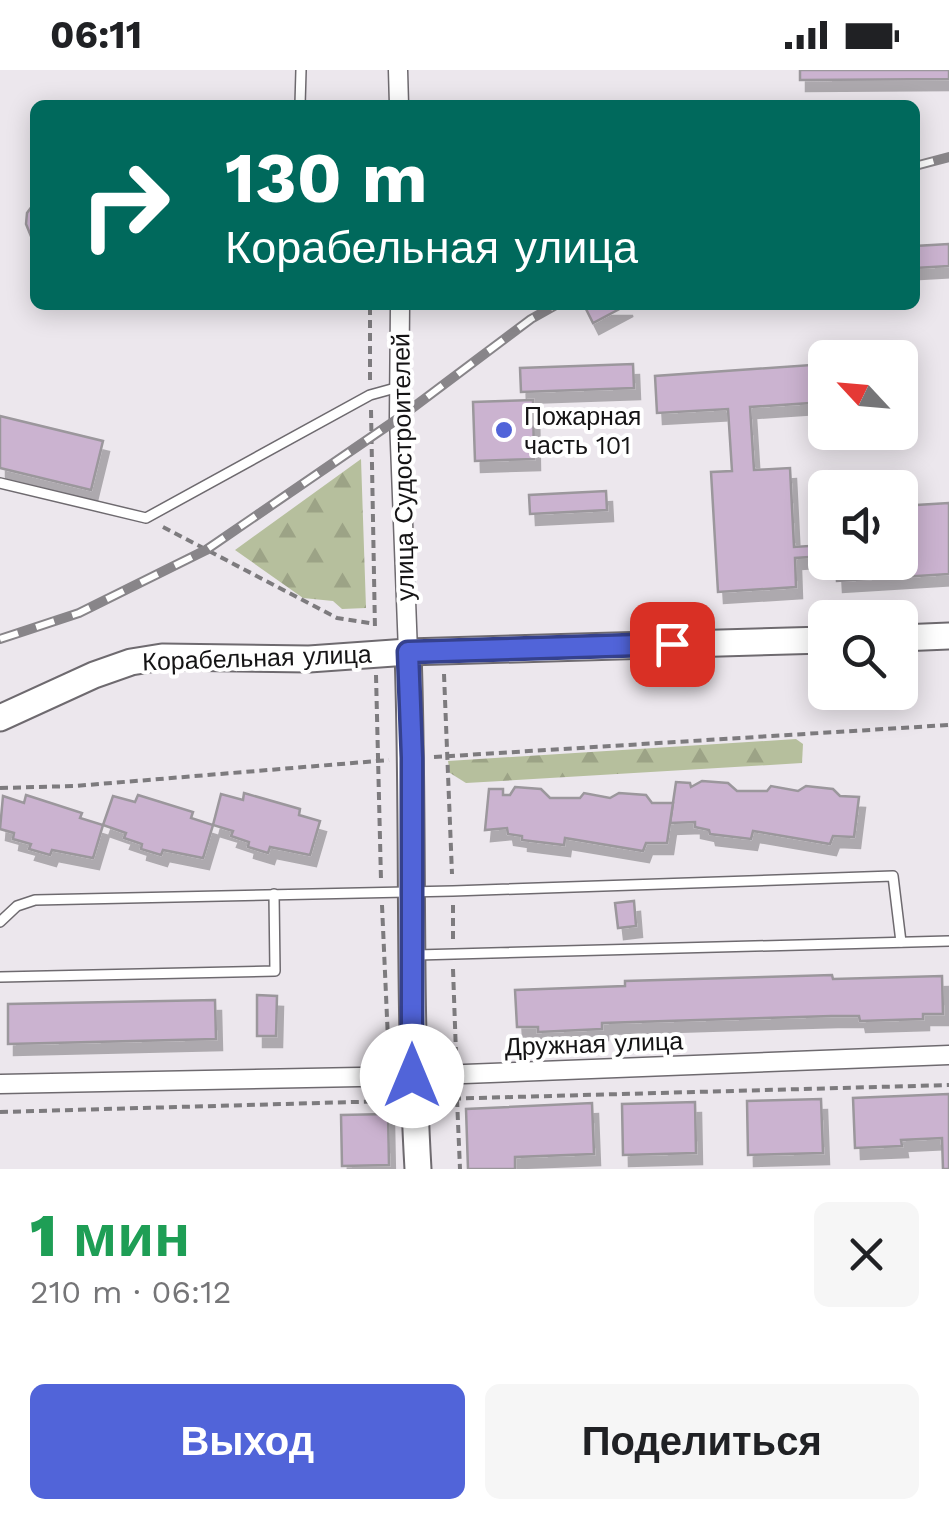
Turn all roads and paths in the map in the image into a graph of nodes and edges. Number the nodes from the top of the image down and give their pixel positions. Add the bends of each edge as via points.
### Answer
1 (301, 70) edge
2 (398, 70) edge
3 (300, 100) edge
4 (399, 100) edge
5 (370, 310) edge
6 (400, 310) edge
7 (399, 387) junction
8 (370, 395) junction
9 (0, 483) edge
10 (146, 518) junction
11 (375, 624) junction
12 (949, 636) edge
13 (918, 637) edge
14 (808, 640) edge
15 (443, 651) junction
16 (408, 652) junction
17 (376, 654) junction
18 (0, 718) edge
19 (949, 726) edge
20 (446, 756) junction
21 (412, 758) junction
22 (377, 761) junction
23 (0, 788) edge
24 (413, 891) junction
25 (452, 891) junction
26 (382, 892) junction
27 (274, 894) junction
28 (0, 922) edge
29 (949, 941) edge
30 (901, 942) junction
31 (452, 954) junction
32 (412, 955) junction
33 (0, 978) edge
34 (388, 1040) dead end
35 (949, 1055) edge
36 (457, 1074) junction
37 (0, 1084) edge
38 (949, 1084) edge
39 (401, 1088) junction
40 (458, 1099) junction
41 (0, 1112) edge
42 (418, 1169) edge
43 (460, 1169) edge

1 - 3 lane
2 - 4 street
5 - 8 path
6 - 7 street, улица Судостроителей
7 - 8 lane
7 - 16 street, улица Судостроителей
8 - 10 lane
8 - 11 path
9 - 10 lane
10 - 11 path via 336,618
11 - 17 path
12 - 13 street
14 - 15 street, Корабельная улица
15 - 16 street, Корабельная улица
15 - 20 path
16 - 17 street, Корабельная улица
16 - 21 street, улица Судостроителей
17 - 18 street, Корабельная улица via 147,659
17 - 22 path
19 - 20 path
20 - 21 path
20 - 25 path
21 - 22 path
21 - 24 street, улица Судостроителей
22 - 23 path
22 - 26 path
24 - 25 lane
24 - 26 lane
24 - 32 street, улица Судостроителей
25 - 30 lane via 893,876
25 - 31 path
26 - 27 lane
26 - 34 path
27 - 28 lane via 34,900
27 - 33 lane via 275,971
29 - 30 lane
30 - 31 lane
31 - 32 lane
31 - 36 path
32 - 39 street, улица Судостроителей
35 - 36 street, Дружная улица
36 - 39 street, Дружная улица
36 - 40 path
37 - 39 street, Дружная улица
38 - 40 path
39 - 40 path
39 - 41 path
39 - 42 street, улица Судостроителей
40 - 43 path

